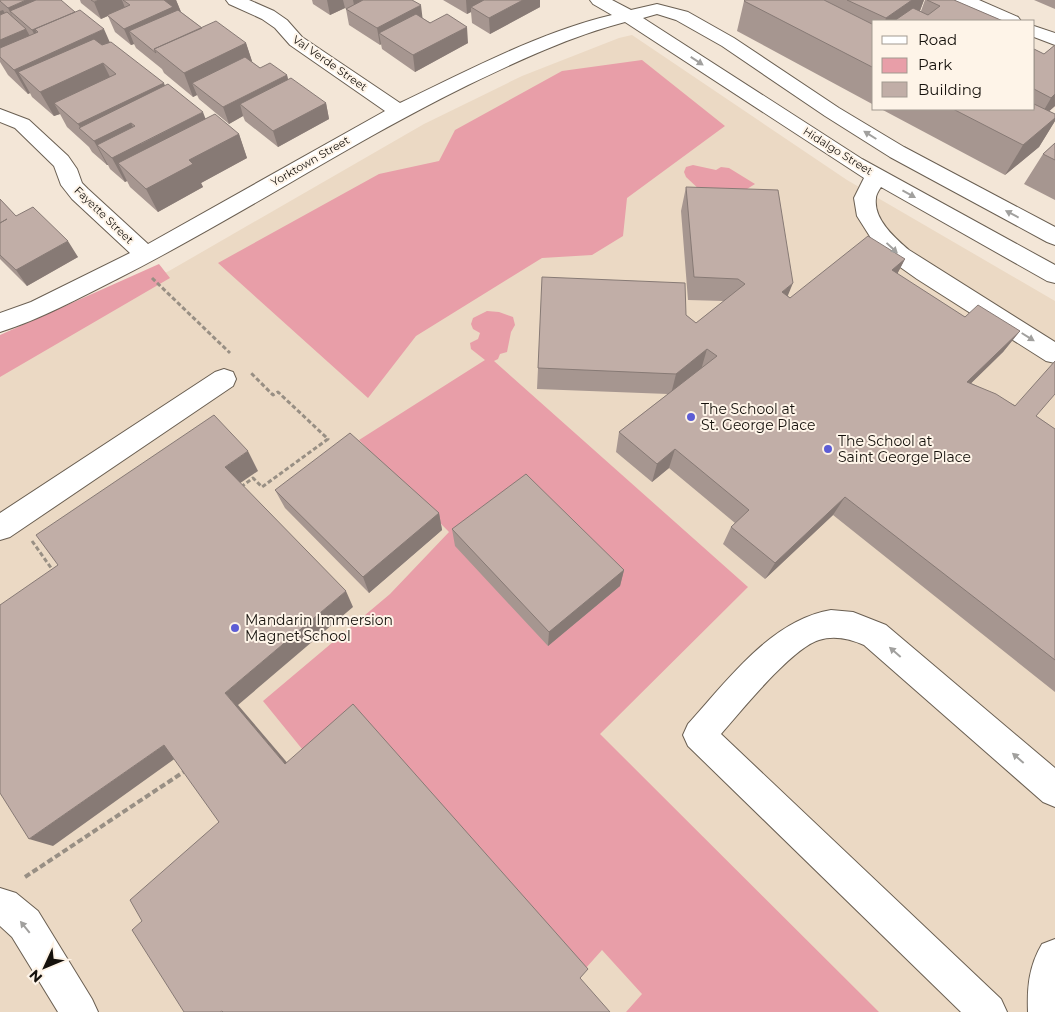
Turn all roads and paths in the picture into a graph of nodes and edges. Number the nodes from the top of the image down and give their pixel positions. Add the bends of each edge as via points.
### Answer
1 (236, 0) edge
2 (599, 0) edge
3 (964, 0) edge
4 (628, 16) junction
5 (1010, 20) edge
6 (1035, 31) edge
7 (1055, 40) edge
8 (399, 111) junction
9 (0, 115) edge
10 (876, 176) junction
11 (1055, 237) edge
12 (146, 255) junction
13 (1055, 276) edge
14 (151, 277) dead end
15 (0, 323) edge
16 (1055, 354) edge
17 (234, 368) junction
18 (239, 489) edge
19 (0, 528) edge
20 (30, 537) dead end
21 (55, 573) edge
22 (189, 768) edge
23 (1055, 790) edge
24 (25, 877) dead end
25 (0, 906) edge
26 (1055, 957) edge
27 (80, 1012) edge
28 (988, 1012) edge
29 (1047, 1012) edge

1 - 8 street, Val Verde Street via 268,15 281,24 296,42
2 - 4 street, Hidalgo Street
3 - 5 street
4 - 8 street, Yorktown Street via 596,24 498,63
4 -> 10 street, Hidalgo Street
11 -> 4 street via 896,152 728,42 682,16 657,9
6 - 7 street
8 - 12 street, Yorktown Street
9 - 12 street, Fayette Street via 22,124 61,161 80,194
10 -> 13 street, Hidalgo Street
10 -> 16 street via 865,198 868,216 884,240 925,273
12 - 15 street, Yorktown Street via 39,308
14 - 17 path
17 - 18 path via 273,395 278,392 328,440 262,487 253,478
17 - 19 street
20 - 21 path
22 - 24 path
23 -> 28 street via 875,635 833,623 811,628 796,637 699,735
27 -> 25 street via 25,924
26 - 29 street via 1050,964 1046,985

